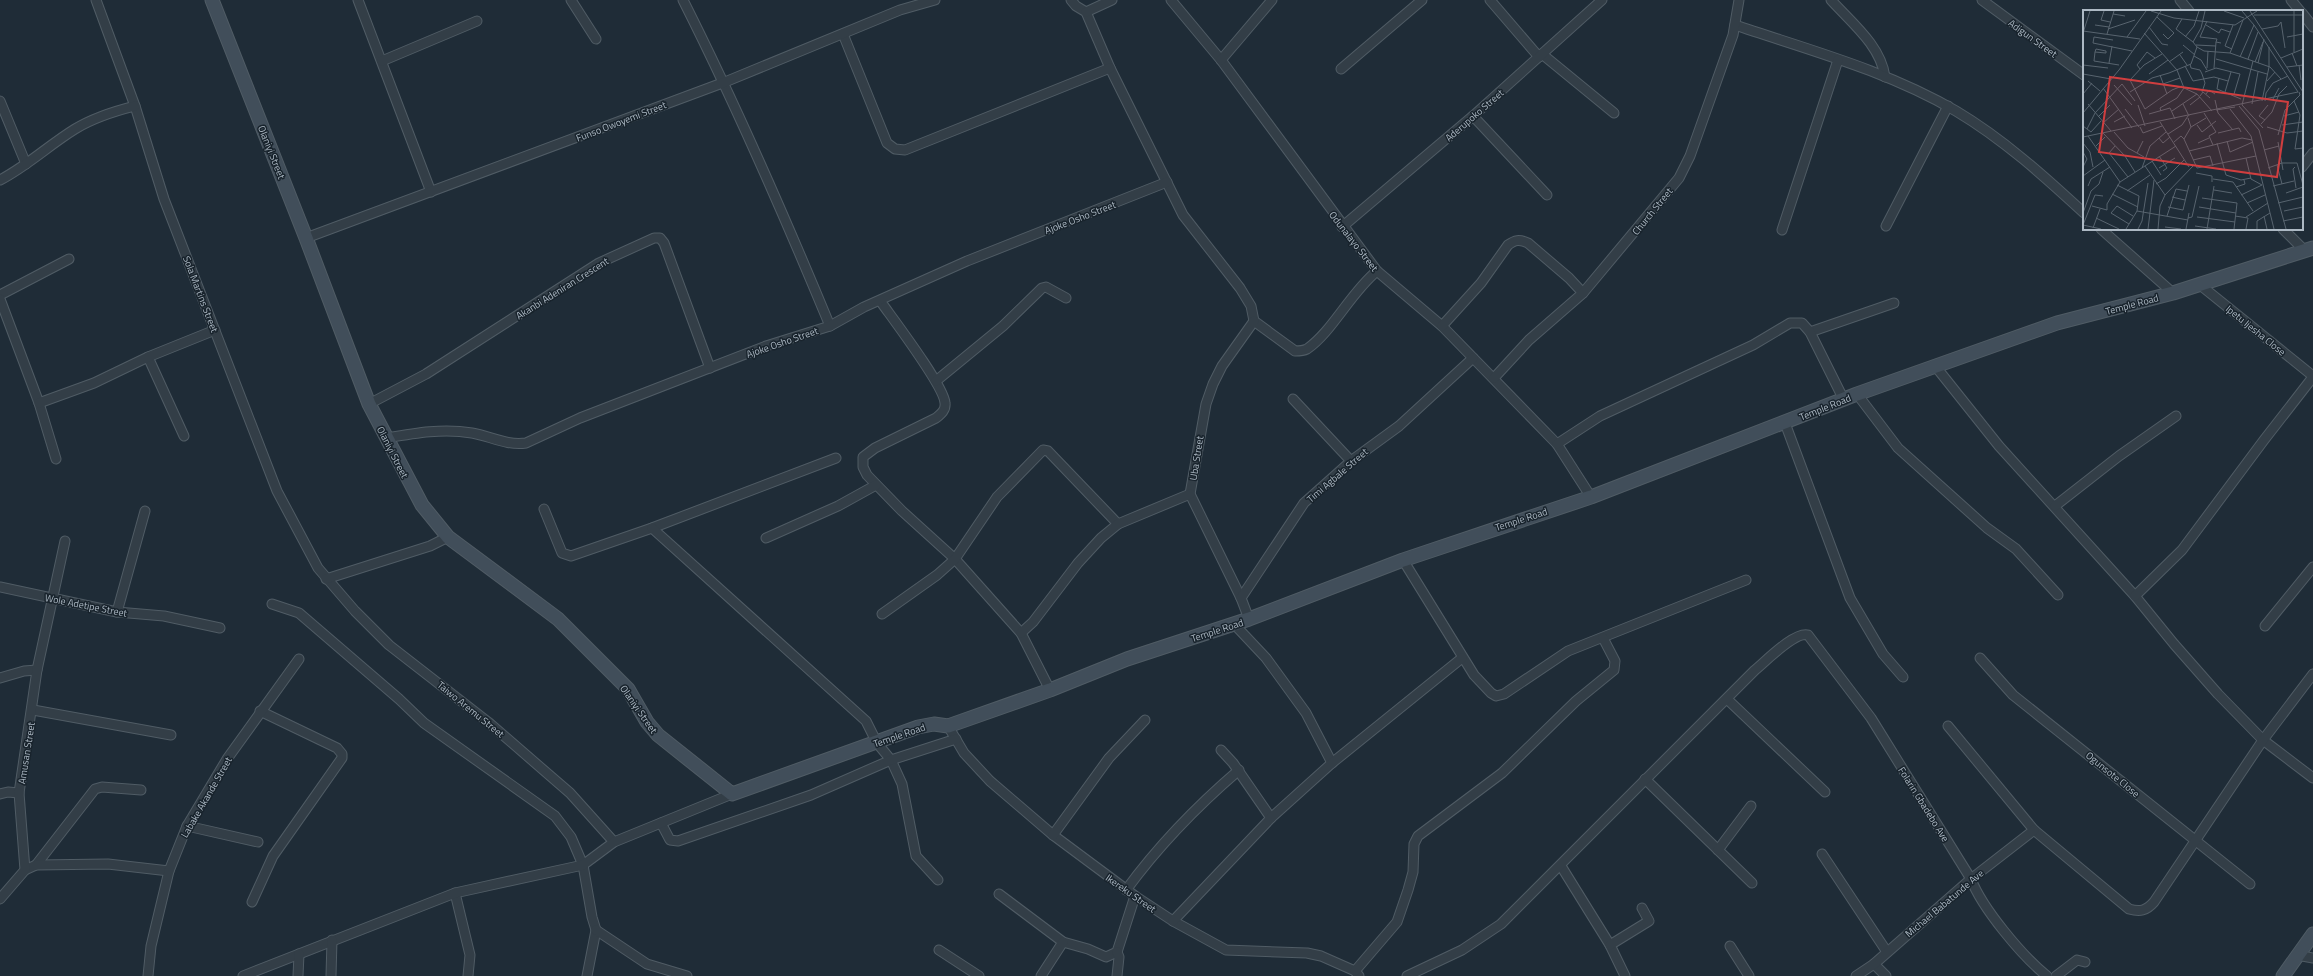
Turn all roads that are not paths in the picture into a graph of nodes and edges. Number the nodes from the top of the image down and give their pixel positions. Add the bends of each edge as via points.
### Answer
1 (96, 0) edge
2 (212, 0) edge
3 (358, 0) edge
4 (571, 0) edge
5 (684, 0) edge
6 (935, 0) edge
7 (1071, 0) edge
8 (1112, 0) edge
9 (1171, 0) edge
10 (1272, 0) edge
11 (1422, 0) edge
12 (1490, 0) edge
13 (1602, 0) edge
14 (1739, 0) edge
15 (1831, 0) edge
16 (1982, 0) edge
17 (2180, 0) edge
18 (2291, 0) edge
19 (2189, 10) edge
20 (2299, 10) edge
21 (1086, 12) junction
22 (2303, 14) edge
23 (477, 21) dead end
24 (1735, 25) junction
25 (2313, 26) edge
26 (843, 34) junction
27 (596, 39) dead end
28 (1540, 55) junction
29 (1221, 60) junction
30 (1838, 60) junction
31 (382, 61) junction
32 (1110, 68) junction
33 (1341, 69) dead end
34 (2083, 75) edge
35 (1885, 77) junction
36 (725, 82) junction
37 (0, 101) edge
38 (135, 106) junction
39 (1948, 106) junction
40 (1614, 113) dead end
41 (1473, 116) junction
42 (2313, 153) edge
43 (26, 164) junction
44 (2303, 166) edge
45 (0, 180) edge
46 (1167, 182) junction
47 (431, 192) junction
48 (1547, 195) dead end
49 (2083, 212) edge
50 (1342, 226) junction
51 (1886, 226) dead end
52 (1782, 230) dead end
53 (2102, 230) edge
54 (2284, 230) edge
55 (306, 238) junction
56 (2309, 250) edge
57 (69, 260) dead end
58 (1377, 271) junction
59 (2199, 284) junction
60 (1583, 293) junction
61 (2173, 293) junction
62 (0, 295) edge
63 (1066, 298) dead end
64 (0, 299) edge
65 (880, 302) junction
66 (1894, 303) dead end
67 (1254, 321) junction
68 (830, 326) junction
69 (1442, 326) junction
70 (215, 330) junction
71 (1810, 332) junction
72 (148, 357) junction
73 (1473, 358) junction
74 (1936, 367) junction
75 (710, 368) junction
76 (2313, 377) edge
77 (1494, 378) junction
78 (936, 381) junction
79 (1857, 394) junction
80 (1293, 399) dead end
81 (1844, 400) junction
82 (38, 403) junction
83 (369, 404) junction
84 (2176, 416) dead end
85 (1785, 423) junction
86 (184, 436) dead end
87 (386, 438) junction
88 (1557, 444) junction
89 (836, 458) dead end
90 (56, 459) dead end
91 (1351, 461) junction
92 (876, 485) junction
93 (1190, 494) junction
94 (1591, 497) junction
95 (2055, 506) junction
96 (544, 509) dead end
97 (146, 511) dead end
98 (1118, 524) junction
99 (652, 528) junction
100 (448, 537) junction
101 (766, 538) dead end
102 (65, 541) dead end
103 (955, 559) junction
104 (1402, 560) junction
105 (2313, 567) edge
106 (326, 578) junction
107 (1746, 580) dead end
108 (0, 587) edge
109 (2058, 595) dead end
110 (2135, 596) junction
111 (1241, 598) junction
112 (52, 599) junction
113 (272, 604) dead end
114 (117, 612) junction
115 (882, 614) dead end
116 (1249, 619) junction
117 (1234, 624) junction
118 (2265, 626) dead end
119 (220, 628) dead end
120 (1021, 633) junction
121 (1603, 638) junction
122 (1462, 658) junction
123 (1980, 658) dead end
124 (299, 659) dead end
125 (37, 670) junction
126 (2313, 674) edge
127 (1903, 677) dead end
128 (0, 678) edge
129 (1050, 690) junction
130 (1727, 699) junction
131 (33, 710) junction
132 (260, 711) junction
133 (1145, 720) dead end
134 (948, 726) junction
135 (1948, 726) dead end
136 (171, 735) dead end
137 (956, 738) junction
138 (2263, 740) junction
139 (877, 743) junction
140 (1221, 750) dead end
141 (891, 760) junction
142 (1332, 763) junction
143 (1239, 770) junction
144 (2313, 778) edge
145 (1645, 779) junction
146 (141, 790) dead end
147 (1824, 792) dead end
148 (19, 793) junction
149 (0, 794) edge
150 (732, 794) junction
151 (1751, 806) dead end
152 (1271, 818) junction
153 (661, 823) junction
154 (187, 826) junction
155 (2034, 830) junction
156 (1053, 835) junction
157 (2195, 841) junction
158 (258, 842) dead end
159 (612, 843) junction
160 (1718, 850) junction
161 (1822, 854) dead end
162 (586, 863) junction
163 (36, 865) junction
164 (1561, 866) junction
165 (25, 870) junction
166 (169, 871) junction
167 (1971, 879) junction
168 (938, 880) dead end
169 (1752, 883) dead end
170 (2250, 884) dead end
171 (1126, 890) junction
172 (455, 893) junction
173 (999, 894) dead end
174 (1135, 896) junction
175 (0, 899) edge
176 (252, 902) dead end
177 (1642, 908) dead end
178 (1173, 921) junction
179 (596, 930) junction
180 (2313, 934) edge
181 (332, 940) junction
182 (1063, 942) junction
183 (1610, 945) junction
184 (1730, 946) dead end
185 (939, 950) dead end
186 (1117, 952) junction
187 (1886, 952) junction
188 (299, 954) junction
189 (2297, 955) junction
190 (2313, 958) edge
191 (2085, 962) dead end
192 (1874, 964) junction
193 (1357, 974) edge
194 (148, 976) edge
195 (243, 976) edge
196 (298, 976) edge
197 (331, 976) edge
198 (468, 976) edge
199 (587, 976) edge
200 (687, 976) edge
201 (979, 976) edge
202 (1041, 976) edge
203 (1117, 976) edge
204 (1407, 976) edge
205 (1626, 976) edge
206 (1749, 976) edge
207 (1856, 976) edge
208 (1886, 976) edge
209 (2047, 976) edge
210 (2056, 976) edge
211 (2283, 976) edge

1 - 38 street, Sola Martins Street
2 - 55 street, Olaniyi Street
3 - 31 street
4 - 27 street
5 - 36 street
6 - 26 street, Funso Owoyemi Street via 900,10
7 - 21 street
8 - 21 street
9 - 29 street, Odunalayo Street
10 - 29 street
11 - 33 street
12 - 28 street
13 - 28 street, Aderupoko Street
14 - 24 street, Church Street
15 - 35 street via 1876,50 1883,63
16 - 34 street, Adigun Street
17 - 19 street
18 - 20 street
21 - 32 street
22 - 25 street
23 - 31 street
24 - 30 street
24 - 60 street, Church Street via 1690,156 1679,178
26 - 32 street via 886,143 895,149 905,150
26 - 36 street, Funso Owoyemi Street
28 - 40 street
28 - 41 street, Aderupoko Street
29 - 50 street, Odunalayo Street
30 - 35 street
30 - 52 street
31 - 47 street
32 - 46 street
35 - 39 street
36 - 47 street, Funso Owoyemi Street
36 - 68 street
37 - 43 street
38 - 43 street via 116,110 76,128
38 - 70 street, Sola Martins Street via 164,199
39 - 49 street via 2021,156
39 - 51 street
41 - 48 street
41 - 50 street, Aderupoko Street
42 - 44 street
43 - 45 street
46 - 65 street, Ajoke Osho Street via 967,261
46 - 67 street via 1183,215 1210,247 1251,306
47 - 55 street, Funso Owoyemi Street
50 - 58 street, Odunalayo Street
53 - 61 street
54 - 56 street
55 - 83 street, Olaniyi Street
56 - 59 street, Temple Road
57 - 62 street
58 - 67 street via 1366,280 1323,333 1306,349 1295,351
58 - 69 street, Odunalayo Street
59 - 61 street, Temple Road
59 - 76 street, Ipetu Ijesha Close
60 - 69 street via 1569,278 1520,239 1508,245 1481,283
60 - 77 street, Church Street via 1529,340
61 - 74 street, Temple Road via 2057,324
63 - 78 street via 1046,287 1042,288 1003,326
64 - 82 street
65 - 68 street, Ajoke Osho Street via 864,307
65 - 78 street
66 - 71 street
67 - 93 street, Uba Street via 1222,366 1213,384 1206,404
68 - 75 street, Ajoke Osho Street via 766,346
69 - 73 street, Odunalayo Street
70 - 72 street
70 - 106 street, Sola Martins Street via 277,492 318,568
71 - 81 street
71 - 88 street via 1802,323 1790,323 1753,345 1600,416
72 - 82 street via 94,383
72 - 86 street
73 - 77 street, Odunalayo Street
73 - 91 street, Timi Agbale Street via 1399,426
74 - 79 street, Temple Road
74 - 95 street via 1999,446
75 - 83 street, Akanbi Adeniran Crescent via 664,243 660,238 654,238 600,263 426,374
75 - 87 street, Ajoke Osho Street via 580,418 526,443 517,444 471,433 439,430
76 - 110 street via 2182,550
77 - 88 street, Odunalayo Street
78 - 92 street via 946,403 943,412 863,457 863,467
79 - 81 street, Temple Road
79 - 109 street via 1898,448 1987,528 2016,549
80 - 91 street
81 - 85 street, Temple Road
82 - 90 street
83 - 87 street, Olaniyi Street
84 - 95 street
85 - 94 street, Temple Road
85 - 127 street via 1850,598 1883,654
87 - 100 street, Olaniyi Street via 422,505
88 - 94 street, Odunalayo Street
89 - 99 street
91 - 111 street, Timi Agbale Street via 1304,503
92 - 101 street via 838,506
92 - 103 street
93 - 98 street
93 - 111 street, Uba Street
94 - 104 street, Temple Road
95 - 110 street
96 - 99 street via 562,553 566,556 585,552
97 - 114 street
98 - 103 street via 1048,451 1043,450 997,497
98 - 120 street via 1100,538 1033,622
99 - 139 street via 866,721
100 - 106 street via 430,546
100 - 150 street, Olaniyi Street via 558,619 628,689 647,722 658,735
102 - 112 street, Amusan Street
103 - 115 street
103 - 120 street
104 - 116 street, Temple Road
104 - 122 street
105 - 118 street
106 - 159 street, Taiwo Aremu Street via 388,645 511,742 570,793
107 - 121 street
108 - 112 street, Wole Adetipe Street
110 - 138 street via 2174,644
111 - 116 street
112 - 114 street, Wole Adetipe Street
112 - 125 street, Amusan Street
113 - 162 street via 299,613 424,723 555,816
114 - 119 street, Wole Adetipe Street via 164,616
116 - 117 street, Temple Road
117 - 129 street, Temple Road via 1127,659
117 - 142 street via 1266,658 1306,713
120 - 129 street
121 - 122 street via 1568,651 1504,694 1496,696 1474,675
121 - 193 street via 1615,661 1614,670 1576,701 1502,773 1418,836 1414,844 1413,872 1397,922
122 - 142 street
123 - 157 street, Ogunsote Close via 2013,695
124 - 132 street, Labake Akande Street
125 - 128 street
125 - 131 street, Amusan Street
126 - 138 street
129 - 134 street, Temple Road
130 - 145 street
130 - 147 street
130 - 167 street, Folarin Gbadebo Ave via 1755,670 1794,638 1808,635 1871,718
131 - 136 street
131 - 148 street, Amusan Street
132 - 154 street, Labake Akande Street via 227,759
132 - 176 street via 337,748 342,758 273,856
133 - 156 street via 1109,758
134 - 137 street, Ikereku Street
134 - 139 street, Temple Road via 934,724 918,727
135 - 155 street
137 - 141 street
137 - 156 street, Ikereku Street via 964,752 990,781
138 - 144 street
138 - 157 street
139 - 141 street
139 - 150 street, Temple Road
140 - 143 street
141 - 153 street via 811,795 678,841 670,840
141 - 168 street via 902,784 916,856
142 - 152 street
143 - 152 street
143 - 171 street via 1187,818 1147,861
145 - 160 street
145 - 164 street
146 - 163 street via 102,787 95,790
148 - 149 street
148 - 165 street, Amusan Street
150 - 153 street
151 - 160 street
152 - 178 street
153 - 159 street
154 - 158 street
154 - 166 street, Labake Akande Street
155 - 157 street via 2129,909 2138,912 2148,909 2154,902
155 - 167 street, Michael Babatunde Ave
156 - 171 street, Ikereku Street
157 - 170 street, Ogunsote Close
159 - 162 street
160 - 169 street
161 - 187 street
162 - 172 street
162 - 179 street via 592,917
163 - 165 street
163 - 166 street via 108,864
164 - 183 street
164 - 204 street via 1501,924 1462,950
165 - 175 street
166 - 194 street, Labake Akande Street via 150,946
167 - 187 street, Michael Babatunde Ave
167 - 209 street, Folarin Gbadebo Ave via 1976,894 2026,956
171 - 174 street, Ikereku Street
172 - 181 street
172 - 198 street via 470,955
173 - 182 street
174 - 178 street, Ikereku Street
174 - 186 street
177 - 183 street via 1648,921
178 - 193 street, Ikereku Street via 1226,950 1307,953 1333,960
179 - 199 street
179 - 200 street via 647,964
180 - 189 street
181 - 188 street
181 - 197 street
182 - 186 street via 1106,957
182 - 202 street
183 - 205 street
184 - 206 street
185 - 201 street
186 - 203 street via 1120,957
187 - 192 street, Michael Babatunde Ave
188 - 195 street
188 - 196 street
189 - 190 street
189 - 211 street
191 - 210 street via 2074,962
192 - 207 street, Michael Babatunde Ave
192 - 208 street

